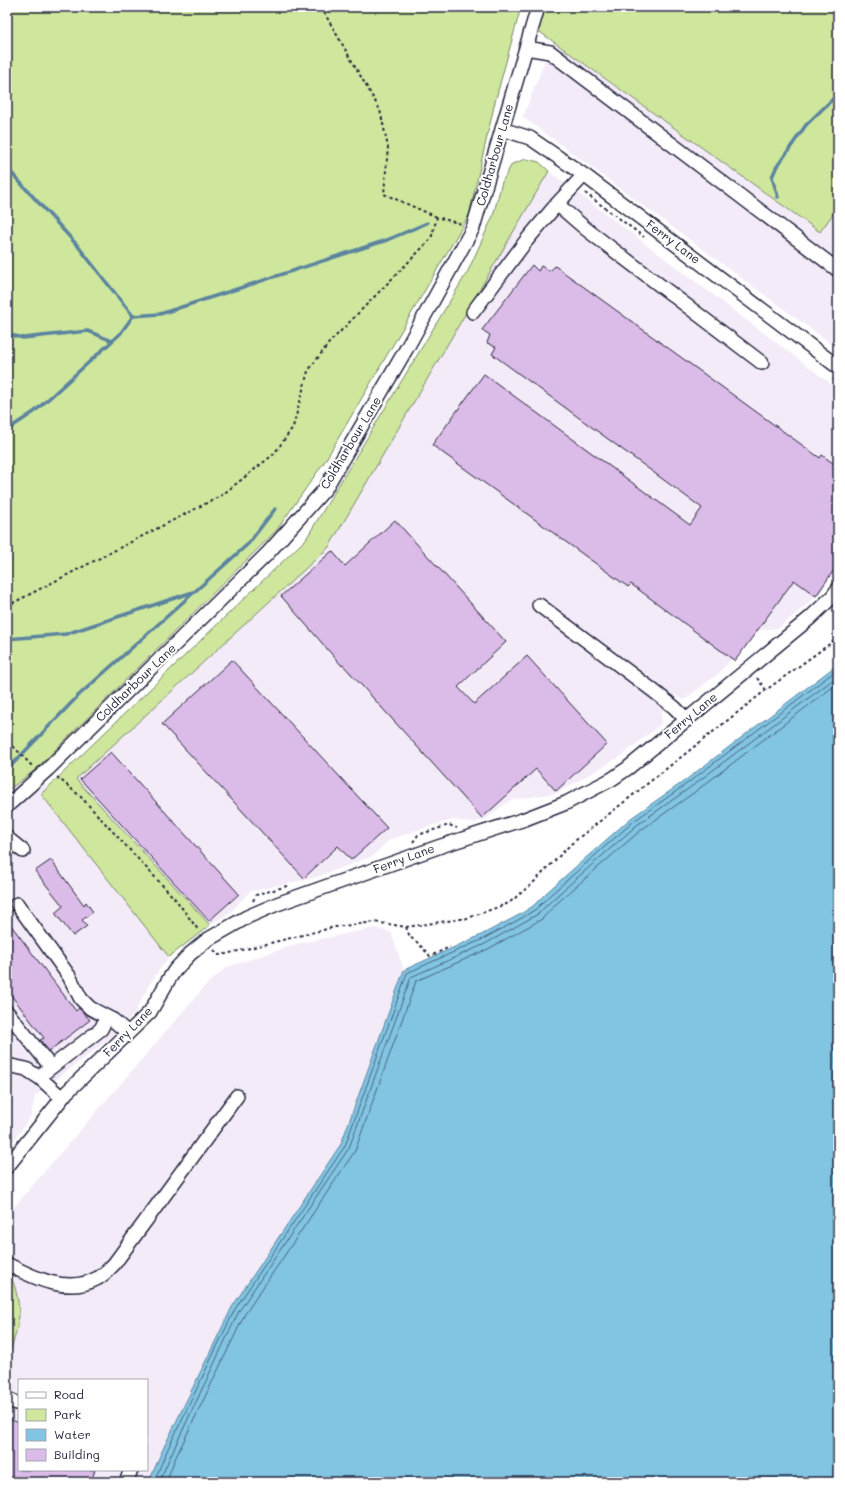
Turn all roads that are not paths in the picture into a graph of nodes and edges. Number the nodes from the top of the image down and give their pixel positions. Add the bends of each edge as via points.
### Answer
1 (538, 7) edge
2 (526, 48) junction
3 (502, 129) junction
4 (584, 175) junction
5 (557, 204) junction
6 (838, 270) edge
7 (473, 312) dead end
8 (762, 363) dead end
9 (838, 367) edge
10 (838, 590) edge
11 (539, 605) dead end
12 (687, 720) junction
13 (7, 806) edge
14 (7, 838) edge
15 (23, 851) dead end
16 (17, 904) dead end
17 (7, 1012) edge
18 (107, 1017) junction
19 (128, 1033) junction
20 (7, 1064) edge
21 (51, 1067) junction
22 (40, 1078) junction
23 (238, 1096) dead end
24 (62, 1098) junction
25 (7, 1167) edge
26 (7, 1264) edge
27 (7, 1399) edge
28 (18, 1404) edge
29 (131, 1471) edge
30 (126, 1482) edge

1 - 2 street, Coldharbour Lane
2 - 3 street, Coldharbour Lane
2 - 6 street via 550,52
3 - 4 street, Ferry Lane via 530,138
3 - 13 street, Coldharbour Lane via 474,228 325,489 267,554
4 - 5 street
4 - 9 street, Ferry Lane
5 - 7 street
5 - 8 street
10 - 12 street, Ferry Lane via 810,618
11 - 12 street via 651,689
12 - 19 street, Ferry Lane via 628,768 579,797 525,820 440,846 247,917 207,940 190,954 175,970 150,1012
14 - 15 street
16 - 18 street via 69,976 81,999 90,1008
17 - 21 street
18 - 19 street
18 - 21 street via 101,1029
19 - 24 street, Ferry Lane
20 - 22 street via 26,1069
21 - 22 street
22 - 24 street
23 - 26 street via 114,1264 97,1278 81,1284 48,1282
24 - 25 street, Ferry Lane
27 - 28 street
29 - 30 street

